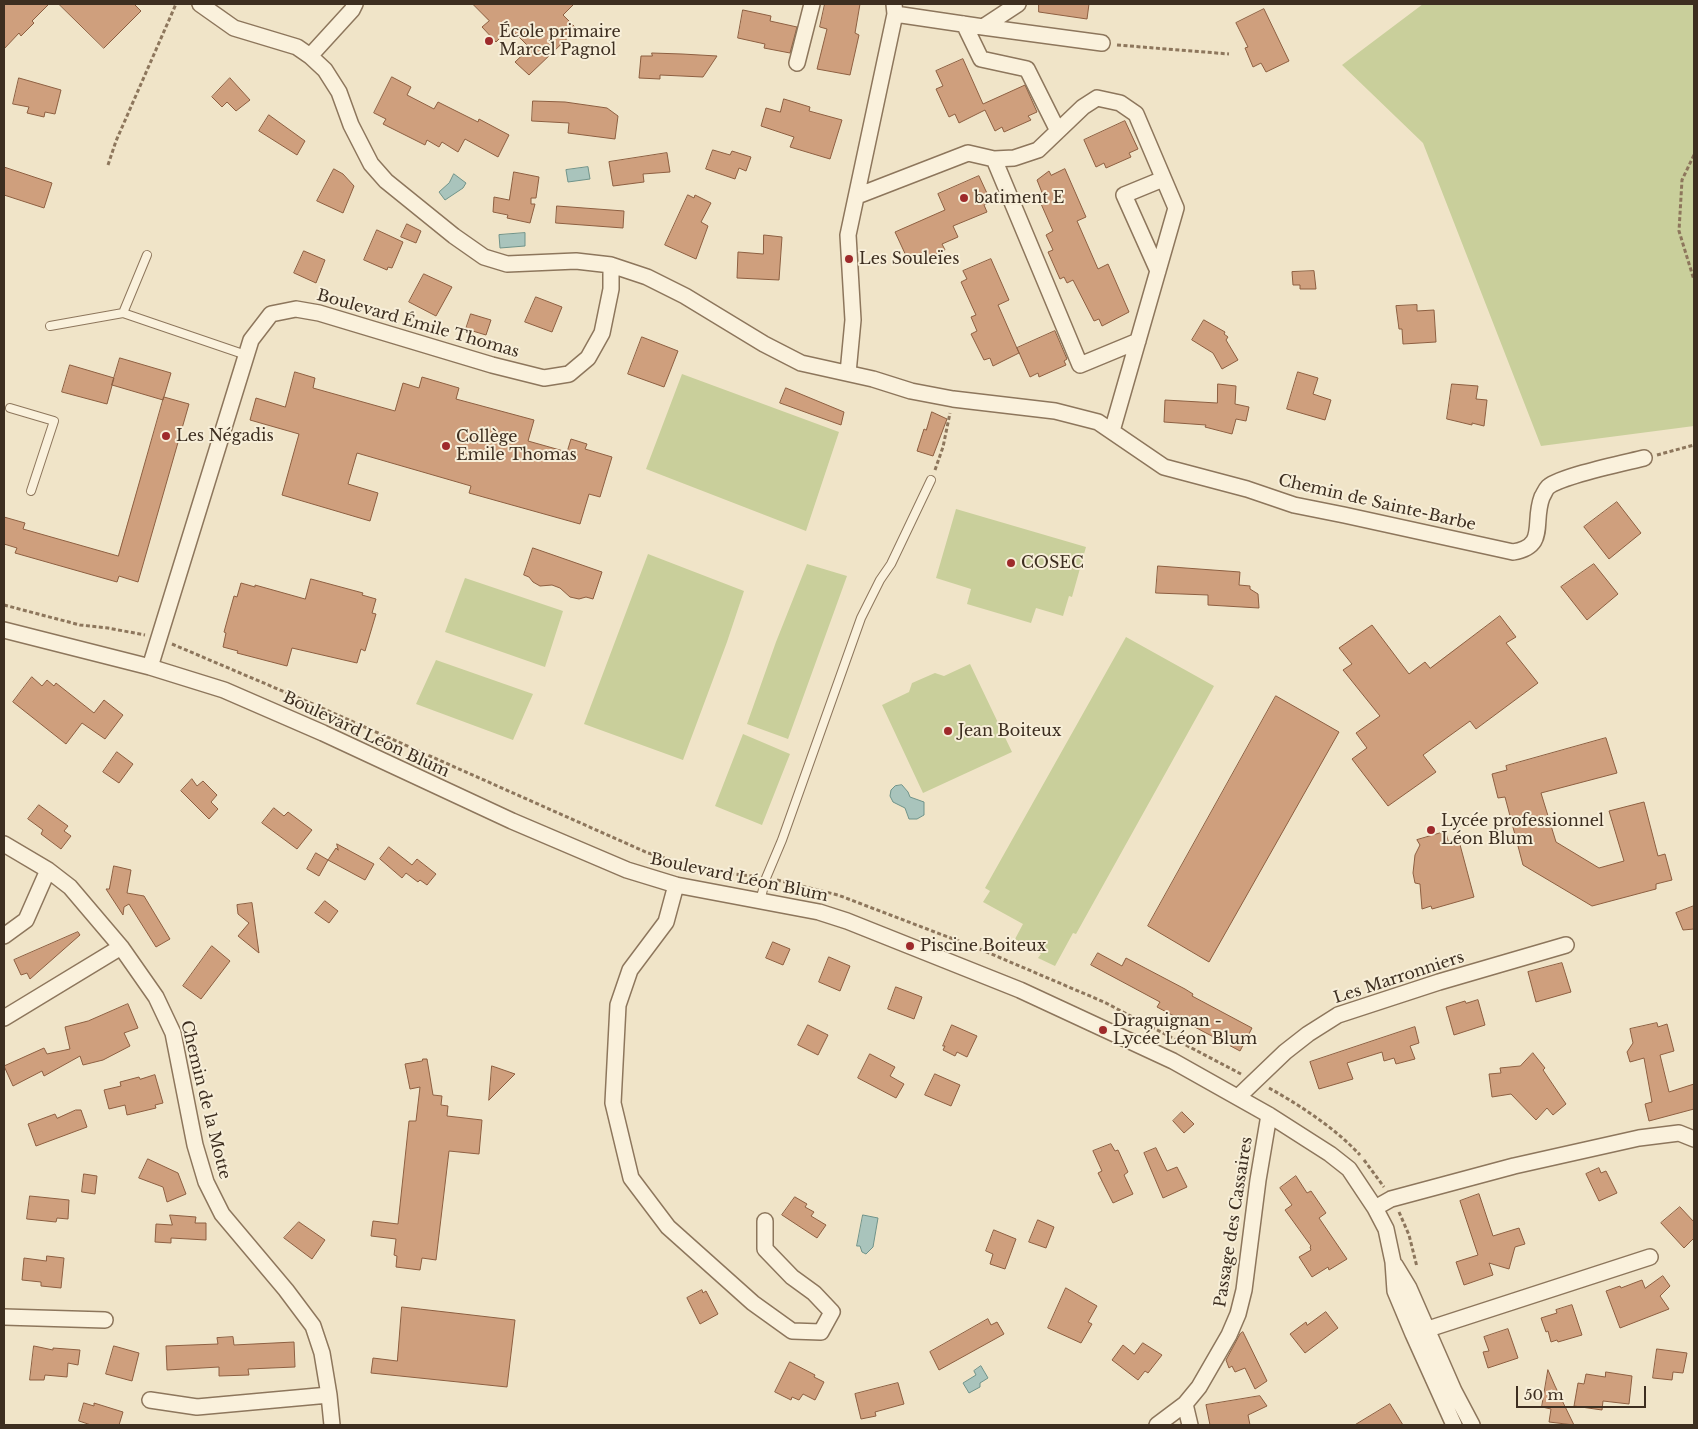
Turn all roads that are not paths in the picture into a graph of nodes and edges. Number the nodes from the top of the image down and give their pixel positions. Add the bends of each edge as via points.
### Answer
1 (200, 4) edge
2 (356, 4) edge
3 (812, 4) edge
4 (1018, 4) edge
5 (894, 9) edge
6 (964, 24) junction
7 (983, 27) junction
8 (1102, 43) road end
9 (310, 56) junction
10 (797, 62) dead end
11 (1058, 131) junction
12 (994, 159) junction
13 (1163, 178) junction
14 (857, 196) junction
15 (147, 255) dead end
16 (611, 265) junction
17 (1158, 271) junction
18 (123, 313) junction
19 (50, 326) dead end
20 (1138, 341) junction
21 (246, 355) junction
22 (848, 374) junction
23 (10, 408) dead end
24 (1112, 431) junction
25 (1644, 458) road end
26 (932, 480) road end
27 (31, 491) dead end
28 (4, 630) edge
29 (150, 667) junction
30 (4, 844) edge
31 (48, 870) junction
32 (676, 884) junction
33 (760, 901) junction
34 (4, 936) edge
35 (1566, 946) dead end
36 (121, 947) junction
37 (4, 1018) edge
38 (1238, 1097) junction
39 (1269, 1115) junction
40 (1694, 1139) edge
41 (1375, 1208) junction
42 (765, 1221) dead end
43 (1650, 1257) dead end
44 (4, 1317) edge
45 (104, 1320) dead end
46 (1419, 1332) junction
47 (329, 1395) junction
48 (150, 1400) dead end
49 (1185, 1404) junction
50 (332, 1425) edge
51 (1156, 1425) edge
52 (1190, 1425) edge
53 (1454, 1425) edge
54 (1472, 1425) edge

1 - 9 street, Chemin de Sainte-Barbe via 234,28 297,46
2 - 9 street
3 - 10 street
4 - 7 street
5 - 6 street
5 - 14 street
6 - 7 street
6 - 11 street via 981,59 1027,69
7 - 8 street
9 - 16 street, Chemin de Sainte-Barbe via 325,70 339,92 371,164 386,181 484,257 507,264 576,261
11 - 12 street via 1038,150 1014,158
11 - 13 street via 1082,107 1097,98 1120,102 1136,114
12 - 14 street via 968,154
12 - 20 street via 1080,365
13 - 17 street via 1176,208
13 - 17 street via 1124,195
14 - 22 street via 848,235 853,320
15 - 18 lane
16 - 21 street, Boulevard Émile Thomas via 611,289 602,333 588,358 569,374 544,378 296,309 271,314 251,340
16 - 22 street, Chemin de Sainte-Barbe via 647,277 685,296 764,344 801,362
17 - 20 street
18 - 19 lane
18 - 21 lane
20 - 24 street
21 - 29 street, Boulevard Émile Thomas
22 - 24 street, Chemin de Sainte-Barbe via 953,399 1055,411 1098,422
23 - 27 lane via 54,421
24 - 25 street, Chemin de Sainte-Barbe via 1164,467 1294,505 1513,552 1526,550 1535,541 1540,502 1546,488 1560,480
26 - 33 lane via 861,618
28 - 29 street, Boulevard Léon Blum
29 - 32 street, Boulevard Léon Blum via 224,690 560,842 627,870
30 - 31 street, Chemin de la Motte
31 - 34 street via 26,920
31 - 36 street, Chemin de la Motte via 70,887
32 - 33 street, Boulevard Léon Blum
32 - 42 street via 666,922 630,970 618,1005 613,1103 631,1178 668,1227 753,1303 792,1331 821,1332 832,1312 765,1249
33 - 38 street, Boulevard Léon Blum via 847,921 1020,990 1174,1061
35 - 38 street, Les Marronniers via 1338,1015 1285,1052
36 - 37 street
36 - 47 street, Chemin de la Motte via 156,997 173,1033 195,1145 206,1182 222,1214 313,1326 322,1353
38 - 39 street, Boulevard Léon Blum
39 - 41 street, Boulevard Léon Blum via 1349,1169
39 - 49 street, Passage des Cassaires via 1238,1314 1214,1364
40 - 41 street via 1679,1133 1639,1138 1514,1166 1391,1199
41 - 46 street, Boulevard Léon Blum via 1386,1229 1396,1291
43 - 46 street
44 - 45 street
46 - 53 street, Boulevard Léon Blum
46 - 54 street, Boulevard Léon Blum
47 - 48 street via 197,1407
47 - 50 street, Chemin de la Motte
49 - 51 street, Passage des Cassaires
49 - 52 street

